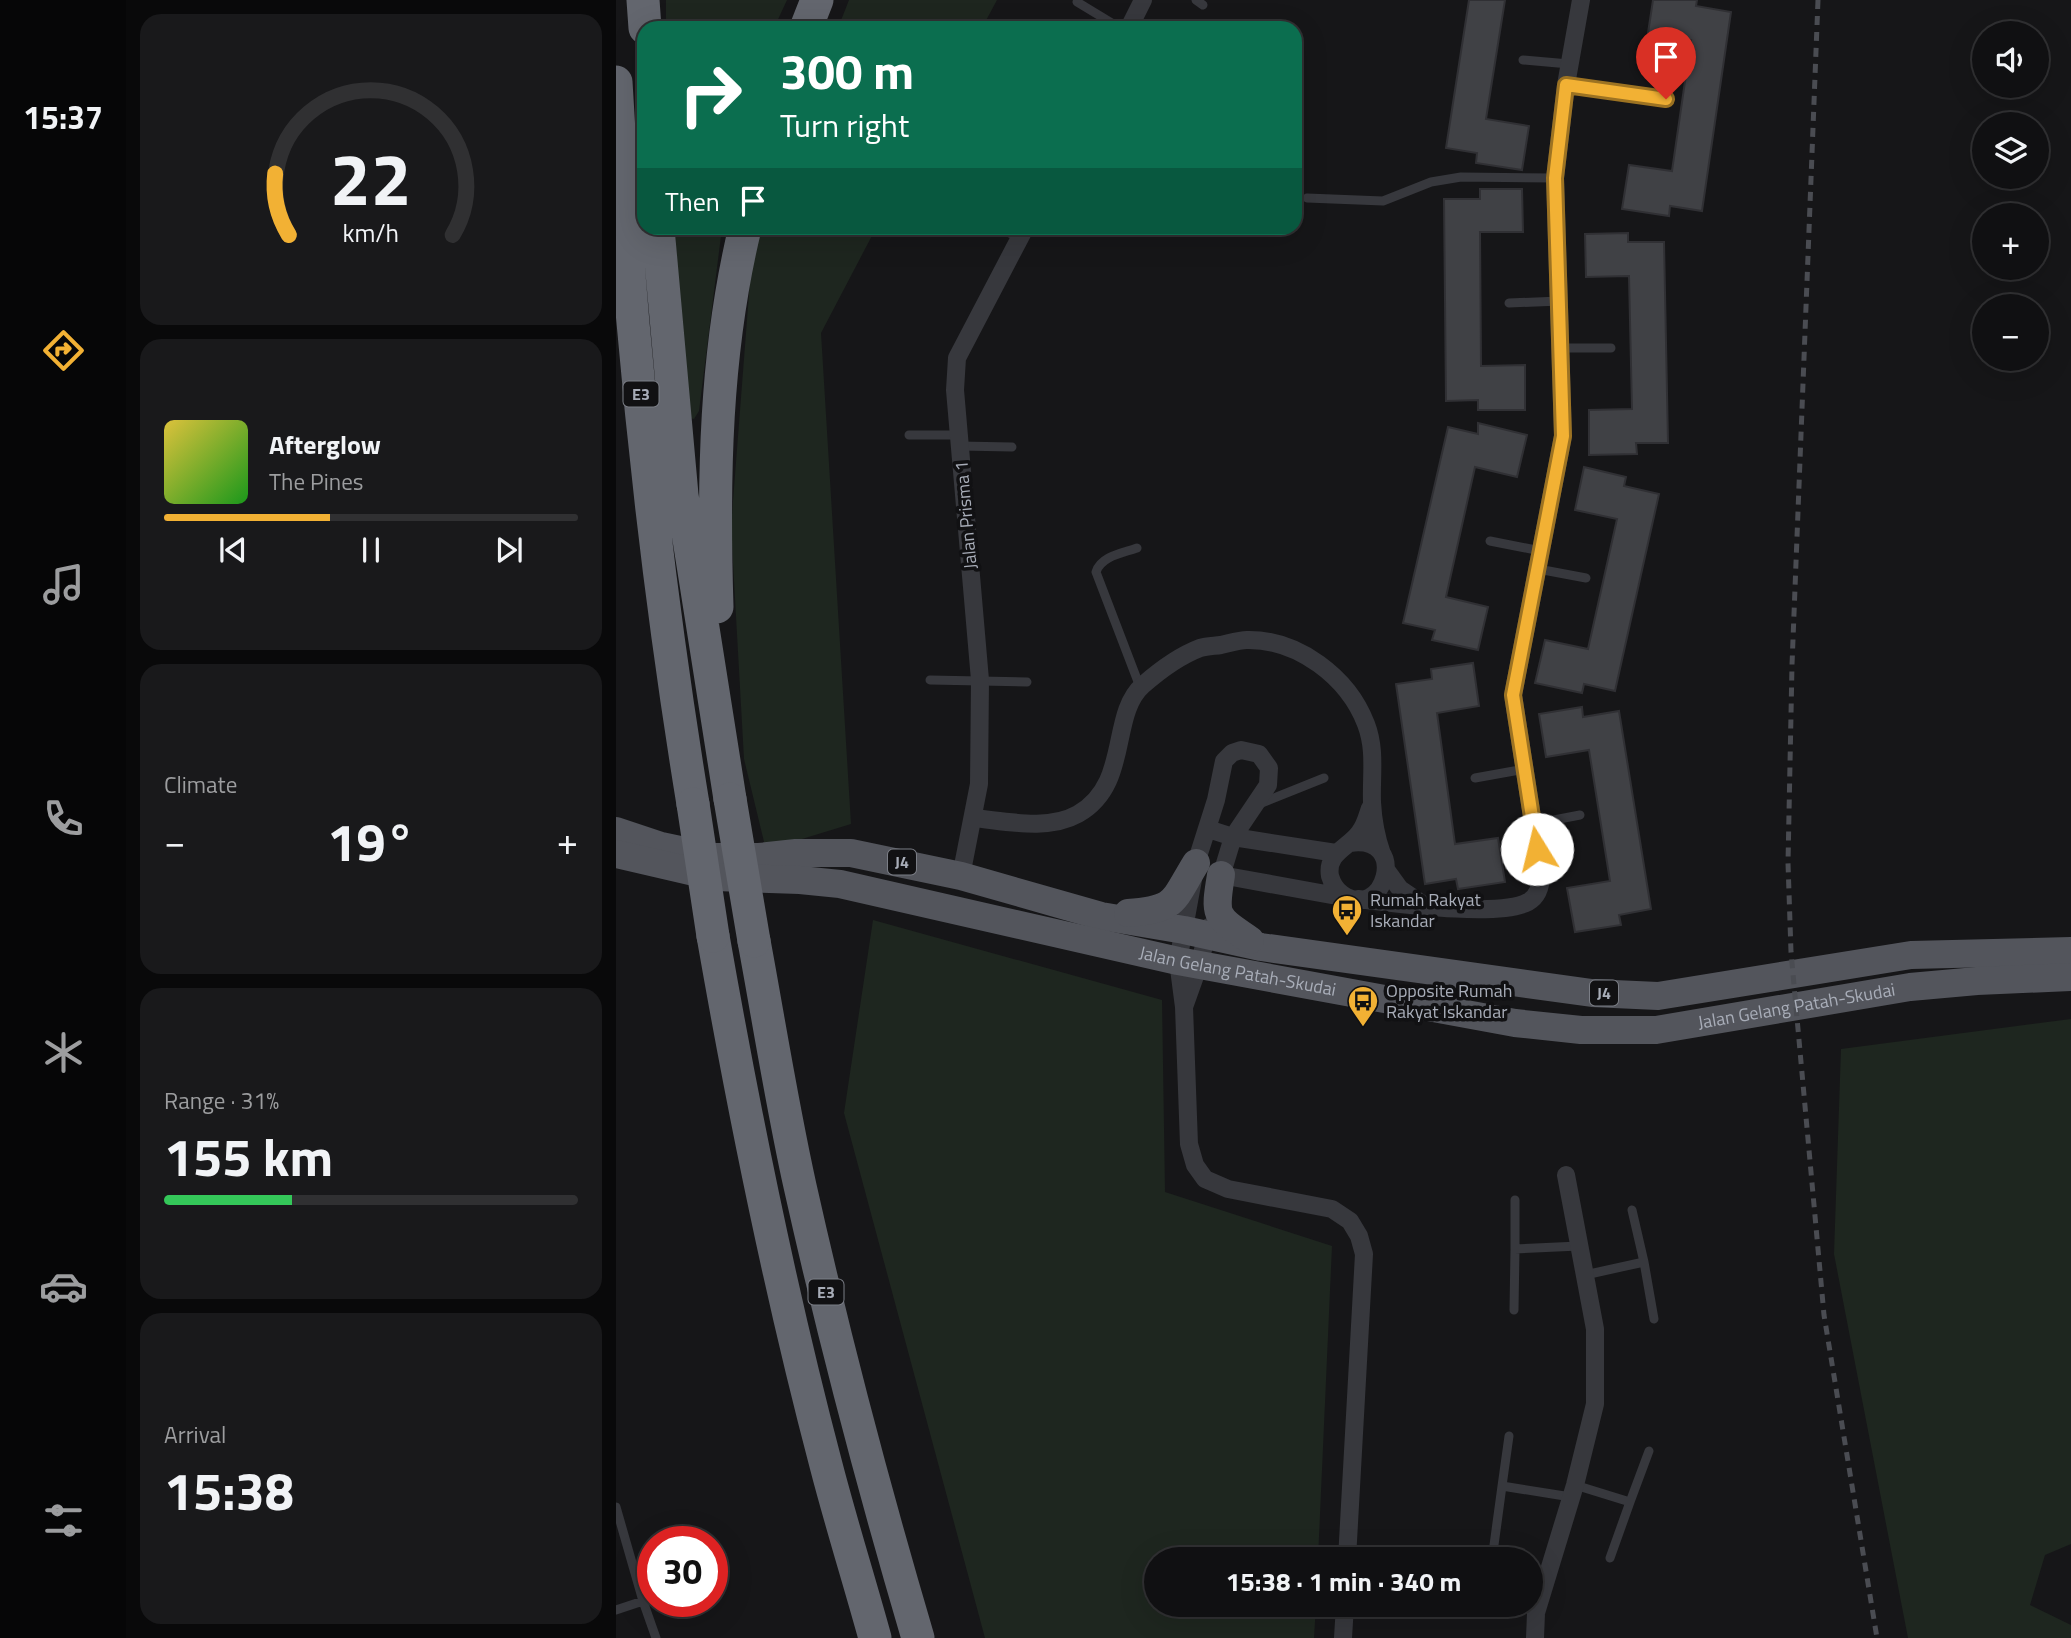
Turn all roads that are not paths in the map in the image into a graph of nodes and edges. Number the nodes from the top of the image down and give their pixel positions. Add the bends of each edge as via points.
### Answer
1 (643, 0) edge
2 (817, 0) edge
3 (1143, 0) edge
4 (1581, 0) edge
5 (1077, 2) dead end
6 (644, 21) edge
7 (809, 21) edge
8 (1109, 21) edge
9 (1132, 21) edge
10 (1523, 60) dead end
11 (1569, 64) junction
12 (616, 82) edge
13 (1566, 85) junction
14 (1666, 99) dead end
15 (1555, 178) junction
16 (1307, 198) dead end
17 (659, 235) edge
18 (744, 235) edge
19 (1021, 235) edge
20 (1560, 302) junction
21 (1509, 303) dead end
22 (1561, 348) junction
23 (1611, 348) dead end
24 (616, 373) edge
25 (909, 435) dead end
26 (959, 441) junction
27 (1012, 447) dead end
28 (1490, 541) dead end
29 (1137, 548) dead end
30 (1541, 551) junction
31 (1538, 569) junction
32 (1586, 578) dead end
33 (930, 680) dead end
34 (980, 681) junction
35 (1027, 682) dead end
36 (1140, 687) junction
37 (715, 703) junction
38 (677, 705) junction
39 (1525, 769) junction
40 (1324, 778) dead end
41 (1475, 778) dead end
42 (1372, 802) junction
43 (1254, 806) junction
44 (1580, 815) dead end
45 (973, 818) junction
46 (1533, 824) junction
47 (1208, 829) junction
48 (616, 831) edge
49 (1233, 837) junction
50 (1343, 848) junction
51 (616, 854) edge
52 (1196, 863) junction
53 (1384, 863) junction
54 (654, 864) junction
55 (616, 866) edge
56 (1221, 875) junction
57 (961, 876) junction
58 (1353, 898) junction
59 (1428, 908) junction
60 (1101, 916) junction
61 (1195, 932) junction
62 (1261, 947) junction
63 (2071, 951) edge
64 (1189, 963) junction
65 (2071, 978) edge
66 (1566, 1175) dead end
67 (1516, 1200) dead end
68 (1632, 1210) dead end
69 (1579, 1246) junction
70 (1515, 1249) junction
71 (1644, 1262) junction
72 (1585, 1275) junction
73 (1514, 1310) dead end
74 (1654, 1319) dead end
75 (1509, 1436) dead end
76 (1649, 1451) dead end
77 (1502, 1486) junction
78 (1573, 1491) junction
79 (1630, 1502) junction
80 (616, 1507) edge
81 (1494, 1545) dead end
82 (1348, 1547) edge
83 (1609, 1558) dead end
84 (637, 1580) edge
85 (637, 1603) edge
86 (616, 1610) edge
87 (649, 1617) edge
88 (1344, 1617) edge
89 (656, 1638) edge
90 (875, 1638) edge
91 (918, 1638) edge
92 (1343, 1638) edge
93 (1535, 1638) edge

1 - 6 highway
2 - 7 highway
3 - 9 street
4 - 11 street
5 - 8 lane
10 - 11 lane
11 - 13 street
12 - 38 highway, E3 via 637,356
13 - 14 lane
13 - 15 street
15 - 16 lane via 1461,177 1431,182 1383,201
15 - 20 street
17 - 37 highway, E3 via 682,495
18 - 37 highway via 724,342 718,414 714,494 719,667
19 - 26 street, Jalan Prisma 1 via 957,358
20 - 21 lane
20 - 22 street
22 - 23 lane
22 - 30 street via 1563,436
24 - 38 highway via 661,673
25 - 26 lane
26 - 27 lane
26 - 34 street, Jalan Prisma 1
28 - 30 lane
29 - 36 lane via 1104,560 1096,572
30 - 31 street
31 - 32 lane
31 - 39 street via 1513,695
33 - 34 lane
34 - 35 lane
34 - 45 street, Jalan Prisma 1 via 979,784
36 - 42 street via 1171,663 1202,648 1248,640 1280,645 1312,659 1353,698 1366,724 1374,756
36 - 45 street via 1129,703 1110,777 1078,814 1051,823
37 - 91 highway, E3, bridge via 800,1184
38 - 90 highway, E3, bridge via 713,936 766,1210 826,1464
39 - 41 lane
39 - 46 street
40 - 43 lane
42 - 50 street via 1365,824
42 - 53 street
43 - 47 street via 1268,785 1269,768 1259,754 1241,750 1224,761
43 - 49 street
44 - 46 lane
45 - 57 street, Jalan Prisma 1
46 - 59 street via 1541,885 1528,902 1503,908
47 - 49 street
47 - 52 street
48 - 57 main road, Jalan Gelang Patah-Skudai / J4 via 713,857 851,853
49 - 50 street
49 - 56 street
50 - 53 street via 1368,843
50 - 58 street via 1331,861 1331,879
51 - 54 main road, Jalan Gelang Patah-Skudai / J4
52 - 60 main road via 1166,907
52 - 61 street
53 - 58 street via 1381,888
53 - 59 street via 1400,889
54 - 55 street
54 - 64 main road, Jalan Gelang Patah-Skudai / J4 via 716,877 840,884
56 - 58 street
56 - 61 street
56 - 62 main road via 1216,904 1219,915
57 - 60 main road, Jalan Gelang Patah-Skudai / J4
58 - 59 street
60 - 61 main road, Jalan Gelang Patah-Skudai / J4
61 - 62 main road, Jalan Gelang Patah-Skudai / J4
61 - 64 street
62 - 63 main road, Jalan Gelang Patah-Skudai / J4 via 1592,993 1658,996 1912,955
64 - 65 main road, Jalan Gelang Patah-Skudai / J4 via 1515,1023 1581,1030 1656,1030 1910,987
64 - 82 street via 1184,1007 1189,1144 1195,1165 1206,1179 1228,1189 1332,1209 1350,1220 1364,1254
66 - 69 street
67 - 70 lane
68 - 71 lane
69 - 70 lane
69 - 72 street
70 - 73 lane
71 - 72 lane
71 - 74 lane
72 - 78 street via 1595,1329 1595,1404
75 - 77 lane
76 - 79 lane
77 - 78 lane
77 - 81 lane
78 - 79 lane
78 - 93 street via 1536,1613
79 - 83 lane
80 - 84 lane
85 - 86 lane
87 - 89 lane
88 - 92 street

